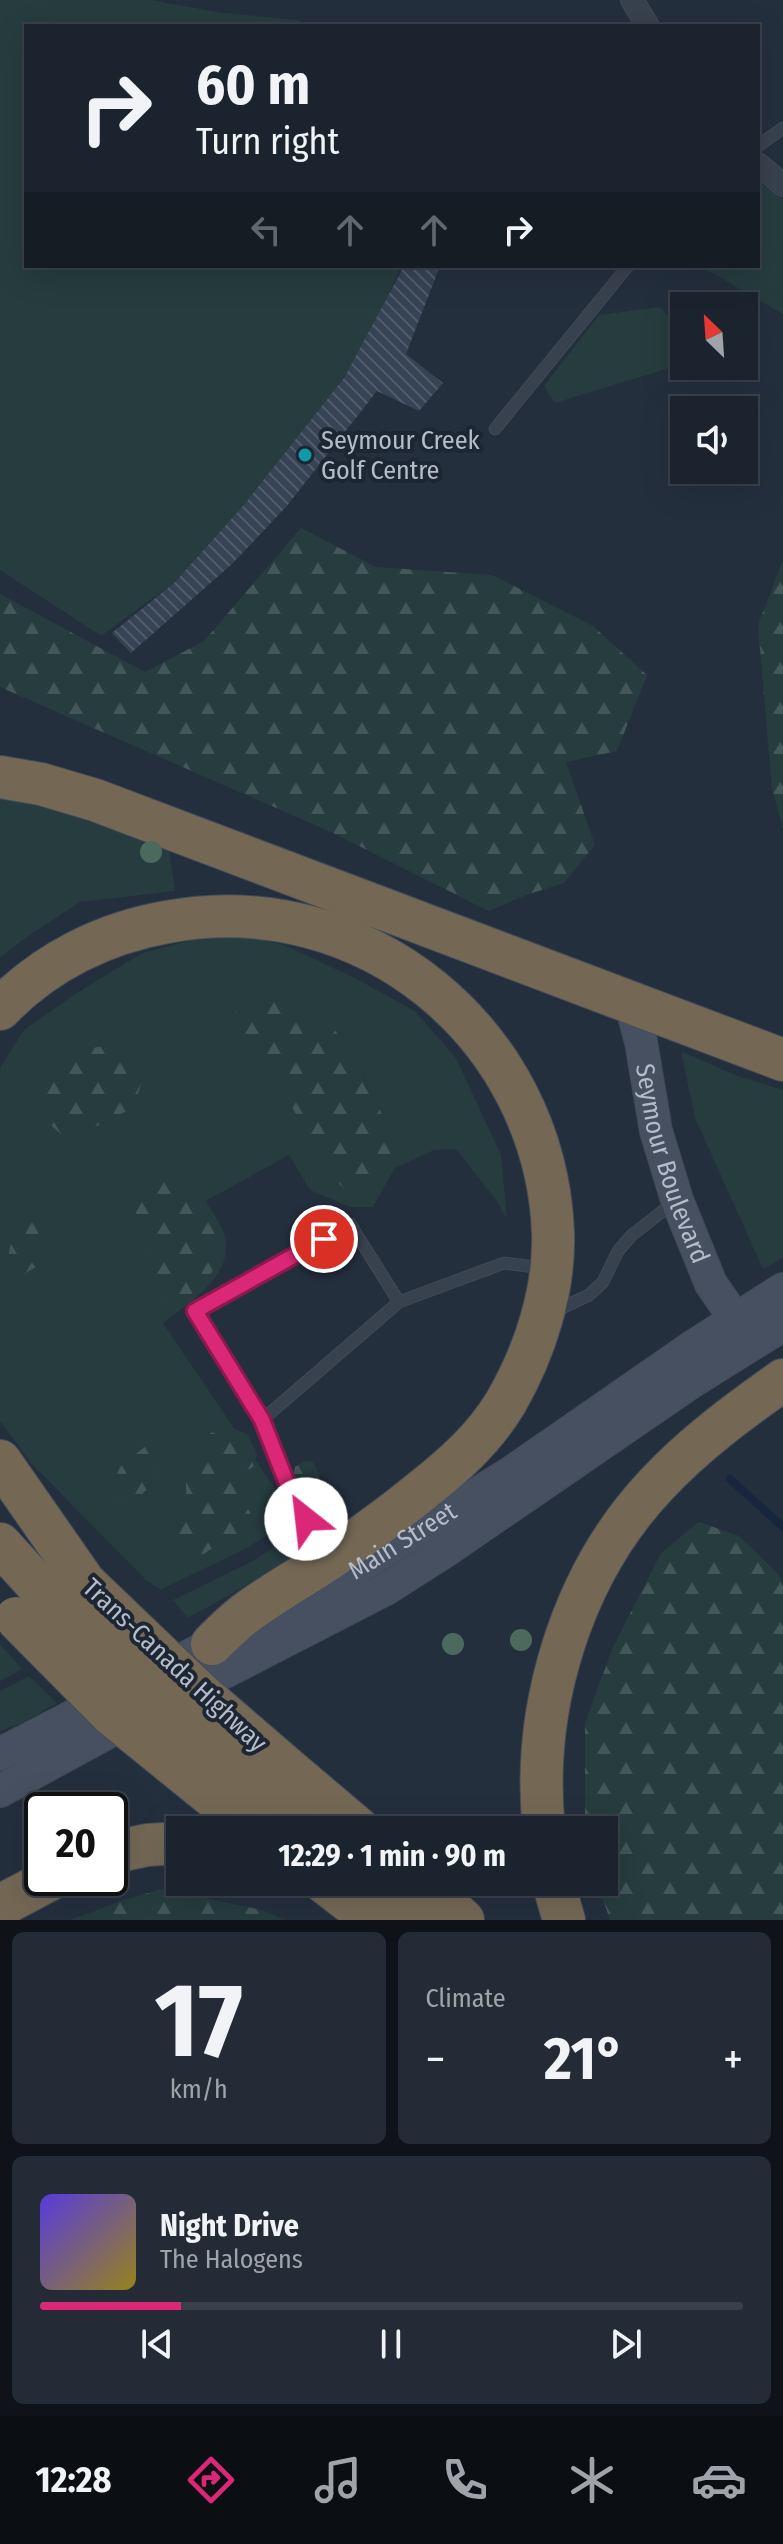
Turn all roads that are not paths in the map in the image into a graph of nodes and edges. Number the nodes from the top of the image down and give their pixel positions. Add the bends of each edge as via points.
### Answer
1 (632, 0) edge
2 (647, 24) edge
3 (783, 128) edge
4 (760, 145) edge
5 (760, 166) edge
6 (783, 185) edge
7 (626, 268) edge
8 (495, 429) dead end
9 (0, 751) edge
10 (0, 777) edge
11 (224, 847) junction
12 (630, 1001) junction
13 (0, 1009) edge
14 (783, 1060) edge
15 (677, 1200) junction
16 (551, 1268) junction
17 (783, 1289) edge
18 (399, 1302) junction
19 (541, 1318) junction
20 (783, 1325) edge
21 (744, 1330) junction
22 (783, 1380) edge
23 (262, 1420) junction
24 (0, 1461) edge
25 (0, 1489) edge
26 (0, 1544) edge
27 (329, 1559) junction
28 (38, 1600) edge
29 (212, 1644) junction
30 (0, 1754) edge
31 (249, 1781) junction
32 (0, 1791) edge
33 (255, 1816) edge
34 (290, 1816) edge
35 (328, 1816) edge
36 (543, 1816) edge
37 (166, 1844) edge
38 (128, 1849) edge
39 (24, 1893) edge
40 (342, 1896) edge
41 (386, 1896) edge
42 (436, 1896) edge
43 (557, 1896) edge
44 (0, 1906) edge
45 (373, 1920) edge
46 (413, 1920) edge
47 (463, 1920) edge
48 (564, 1920) edge

1 - 2 street
3 - 4 lane
5 - 6 street
7 - 8 lane
9 - 11 highway
10 - 11 highway via 95,800
11 - 12 highway
12 - 14 highway
12 - 15 main road, Seymour Boulevard via 656,1131
13 - 16 highway via 51,965 97,941 192,917 290,921 377,951 448,1003 502,1069 540,1152 553,1233
15 - 19 lane via 632,1235 589,1295
15 - 21 main road, Seymour Boulevard via 711,1284
16 - 18 lane via 504,1263
16 - 19 highway
17 - 21 main road, Main Street
18 - 23 lane
18 - 23 lane via 350,1224 195,1311
19 - 27 highway via 525,1364 481,1437 445,1472
20 - 21 main road, Main Street
21 - 29 main road, Main Street via 253,1629
21 - 32 main road, Main Street via 386,1589
22 - 36 highway via 685,1455 646,1497 599,1566 576,1611 551,1688 541,1771
23 - 27 lane via 290,1491
24 - 28 highway
25 - 28 highway, Trans-Canada Highway
26 - 28 highway, Trans-Canada Highway
27 - 29 highway via 244,1614
28 - 31 highway, Trans-Canada Highway, bridge via 200,1693
28 - 31 highway, bridge via 112,1715
29 - 30 main road, Main Street
31 - 33 highway
31 - 34 highway, Trans-Canada Highway
31 - 35 highway, Trans-Canada Highway
37 - 38 highway
39 - 44 highway
40 - 45 highway
41 - 46 highway
42 - 47 highway
43 - 48 highway

